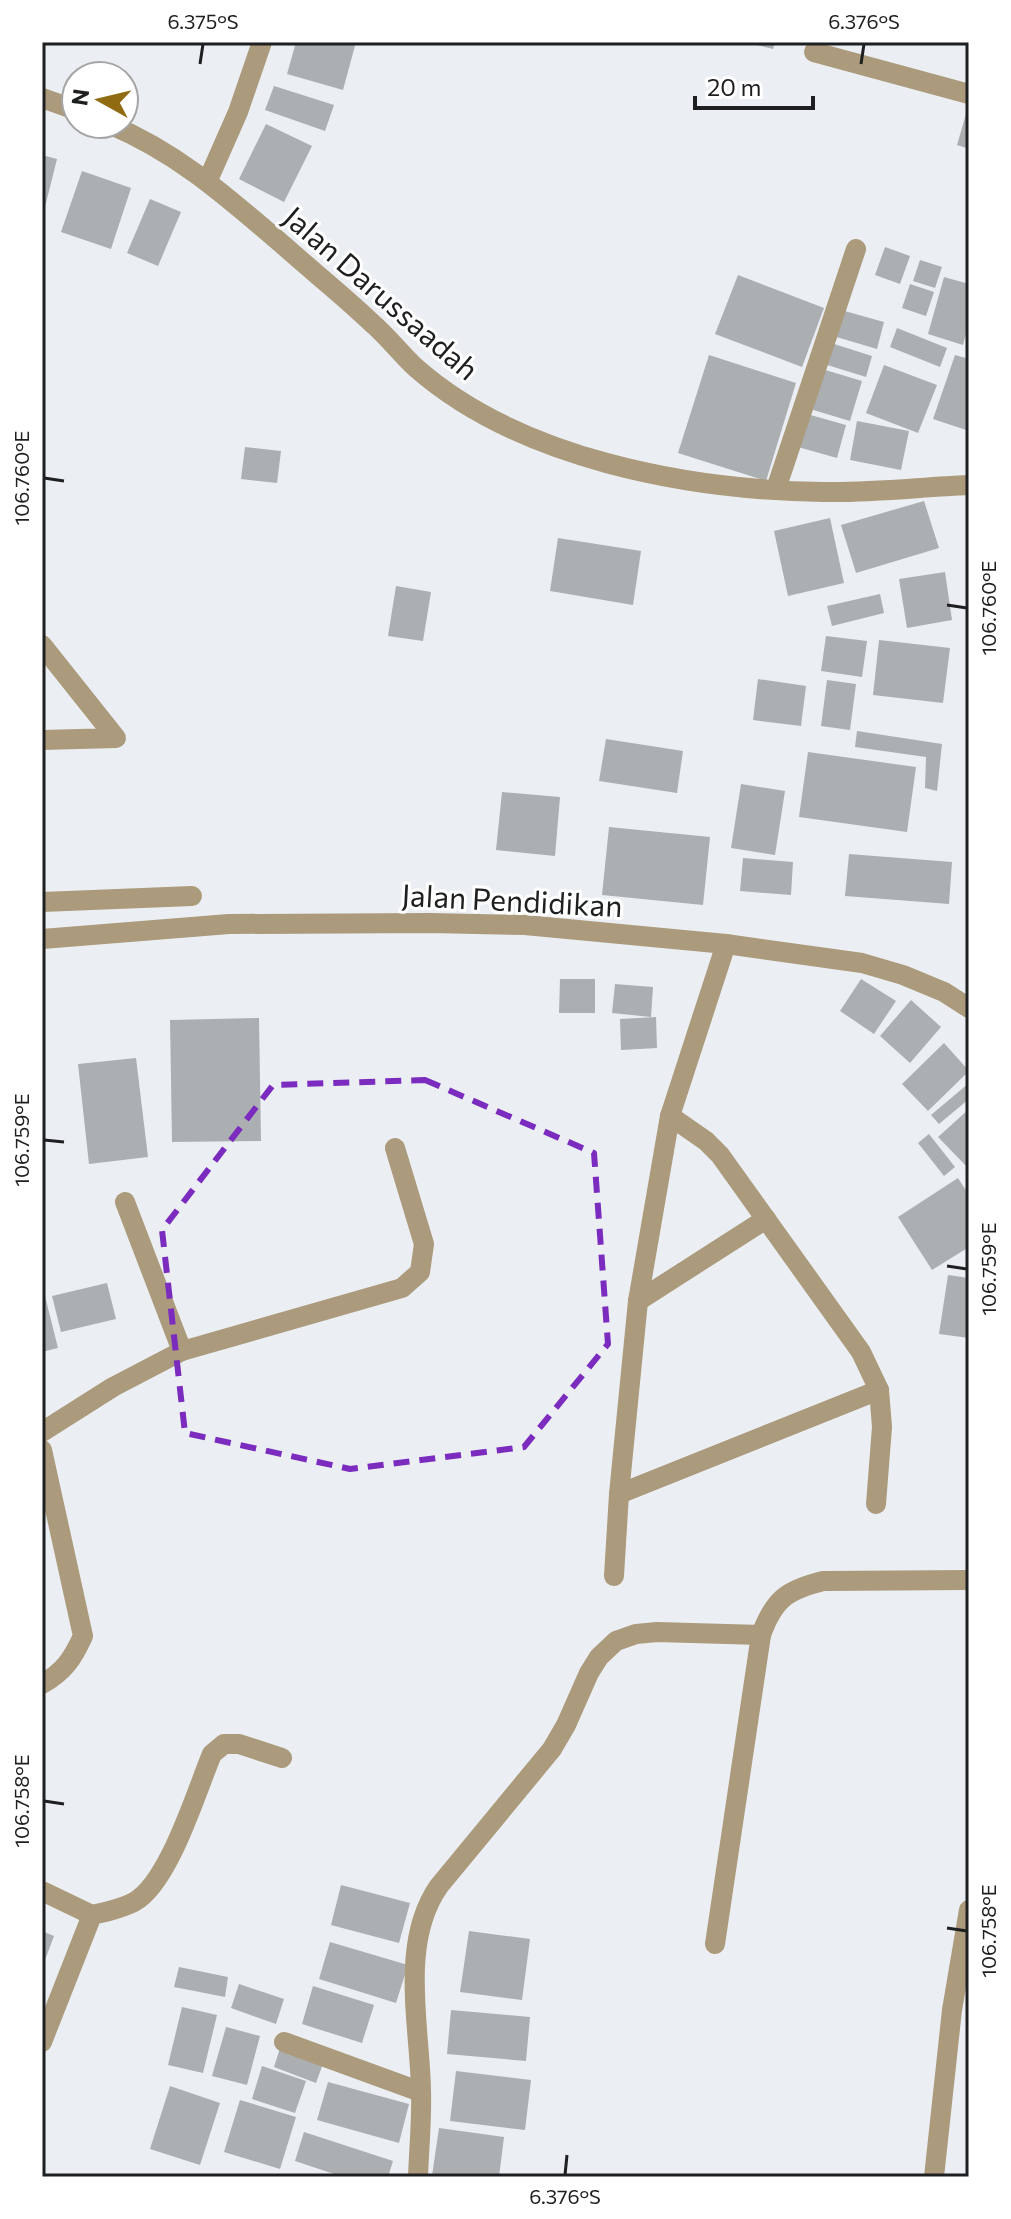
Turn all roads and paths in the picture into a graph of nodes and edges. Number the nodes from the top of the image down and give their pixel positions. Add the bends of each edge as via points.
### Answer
1 (262, 42) edge
2 (814, 52) dead end
3 (969, 94) edge
4 (140, 139) edge
5 (208, 180) junction
6 (856, 249) dead end
7 (969, 485) edge
8 (776, 489) junction
9 (42, 645) edge
10 (42, 740) edge
11 (192, 896) dead end
12 (42, 902) edge
13 (42, 939) edge
14 (726, 944) junction
15 (969, 1008) edge
16 (670, 1116) junction
17 (395, 1148) dead end
18 (125, 1202) dead end
19 (766, 1219) junction
20 (638, 1301) junction
21 (182, 1351) junction
22 (879, 1390) junction
23 (42, 1432) edge
24 (42, 1450) edge
25 (619, 1494) junction
26 (876, 1504) dead end
27 (614, 1576) dead end
28 (969, 1580) edge
29 (761, 1635) junction
30 (42, 1684) edge
31 (282, 1758) dead end
32 (42, 1891) edge
33 (969, 1910) edge
34 (92, 1915) junction
35 (715, 1944) dead end
36 (42, 2042) edge
37 (284, 2042) dead end
38 (421, 2092) junction
39 (418, 2177) edge
40 (934, 2177) edge

1 - 5 street
2 - 3 street
4 - 5 street, Jalan Darussaadah
5 - 8 street, Jalan Darussaadah via 461,403 510,428 608,462 705,482
6 - 8 street
7 - 8 street, Jalan Darussaadah via 825,492
9 - 10 street via 116,738
11 - 12 street
13 - 14 street, Jalan Pendidikan via 229,924 430,923 525,925
14 - 15 street, Jalan Pendidikan via 862,963 944,992
14 - 16 street
16 - 19 street via 720,1155
16 - 20 street
17 - 21 street via 424,1244 420,1272 402,1288
18 - 21 street
19 - 20 street
19 - 22 street via 861,1352
20 - 25 street
21 - 23 street
22 - 25 street
22 - 26 street
24 - 30 street via 83,1636 72,1661
25 - 27 street
28 - 29 street via 823,1581 801,1586 784,1595
29 - 35 street
29 - 38 street via 636,1634 616,1641 599,1657 552,1749 429,1901 416,1968
31 - 34 street via 224,1744 212,1754 150,1889 135,1902
32 - 34 street
33 - 40 street
34 - 36 street
37 - 38 street
38 - 39 street

